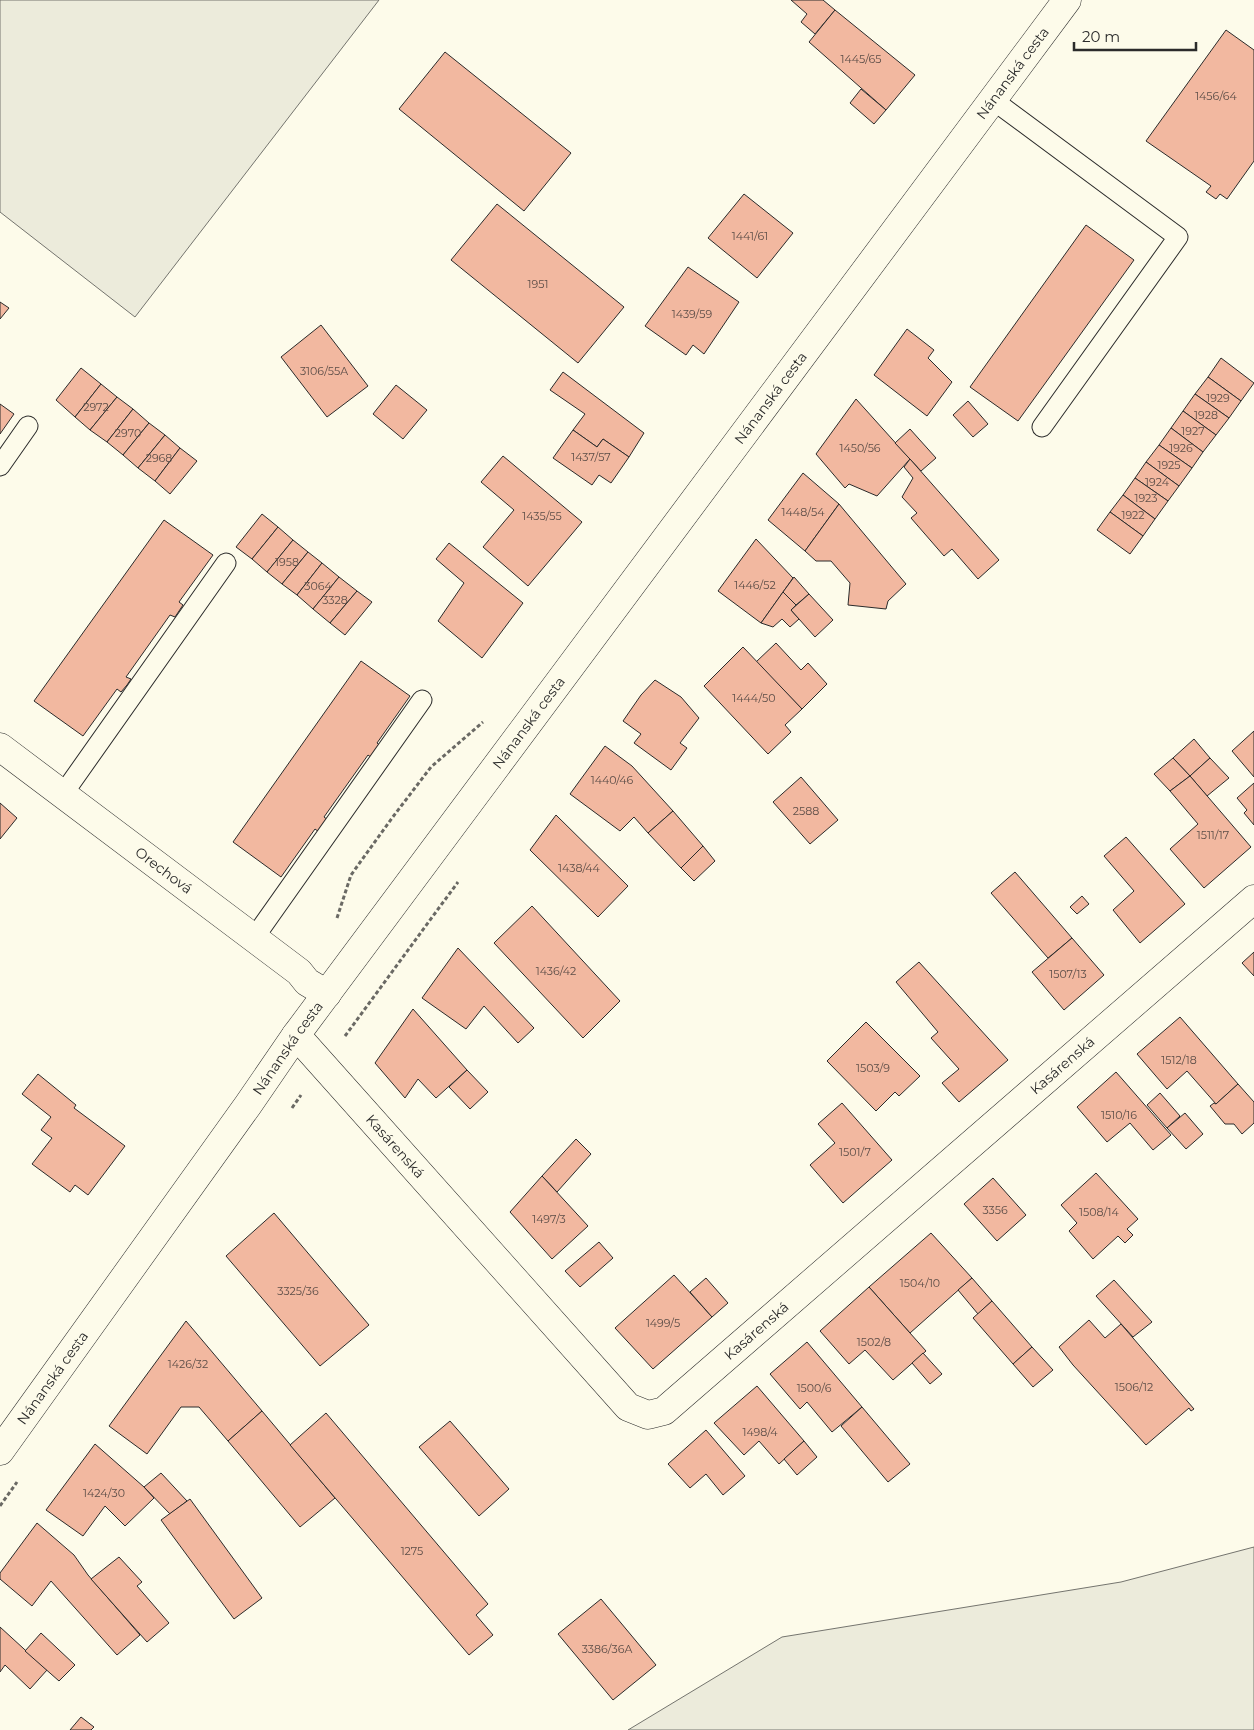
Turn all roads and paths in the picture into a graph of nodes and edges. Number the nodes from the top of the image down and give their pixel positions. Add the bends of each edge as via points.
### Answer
1 (1066, 0) edge
2 (993, 100) junction
3 (28, 426) dead end
4 (1042, 427) dead end
5 (0, 466) edge
6 (226, 563) dead end
7 (422, 700) dead end
8 (484, 721) dead end
9 (0, 747) edge
10 (63, 794) junction
11 (1254, 899) edge
12 (337, 918) dead end
13 (254, 938) junction
14 (328, 994) junction
15 (296, 1035) junction
16 (0, 1451) edge

1 - 2 main road, Nánanská cesta
2 - 4 lane via 1178,237
2 - 14 main road, Nánanská cesta
3 - 5 lane
6 - 10 lane
7 - 13 lane
8 - 12 path via 431,766 392,818 351,875
9 - 10 main road, Orechová
10 - 13 main road, Orechová
11 - 15 main road, Kasárenská via 664,1411 648,1415 628,1407
13 - 14 main road, Orechová via 299,972 307,982
14 - 15 main road, Nánanská cesta
15 - 16 main road, Nánanská cesta

